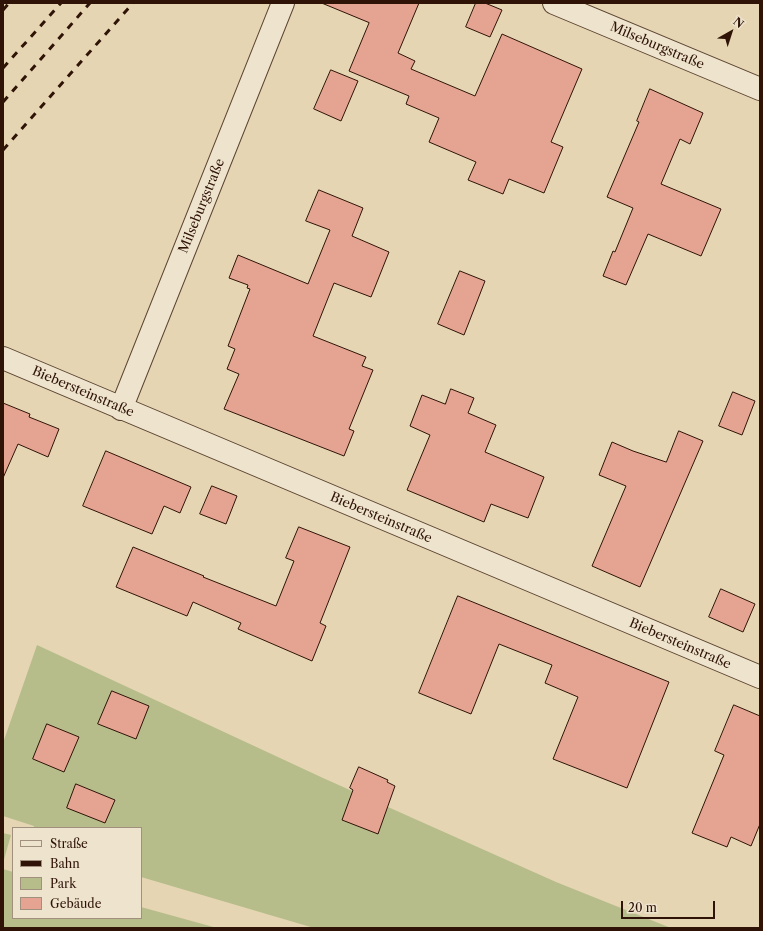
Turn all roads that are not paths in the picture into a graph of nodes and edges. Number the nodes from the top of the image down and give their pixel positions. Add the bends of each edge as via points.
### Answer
1 (283, 3) edge
2 (554, 3) edge
3 (760, 90) edge
4 (3, 358) edge
5 (121, 409) junction
6 (760, 677) edge

1 - 5 street, Milseburgstraße
2 - 3 street, Milseburgstraße
4 - 5 street, Biebersteinstraße
5 - 6 street, Biebersteinstraße

